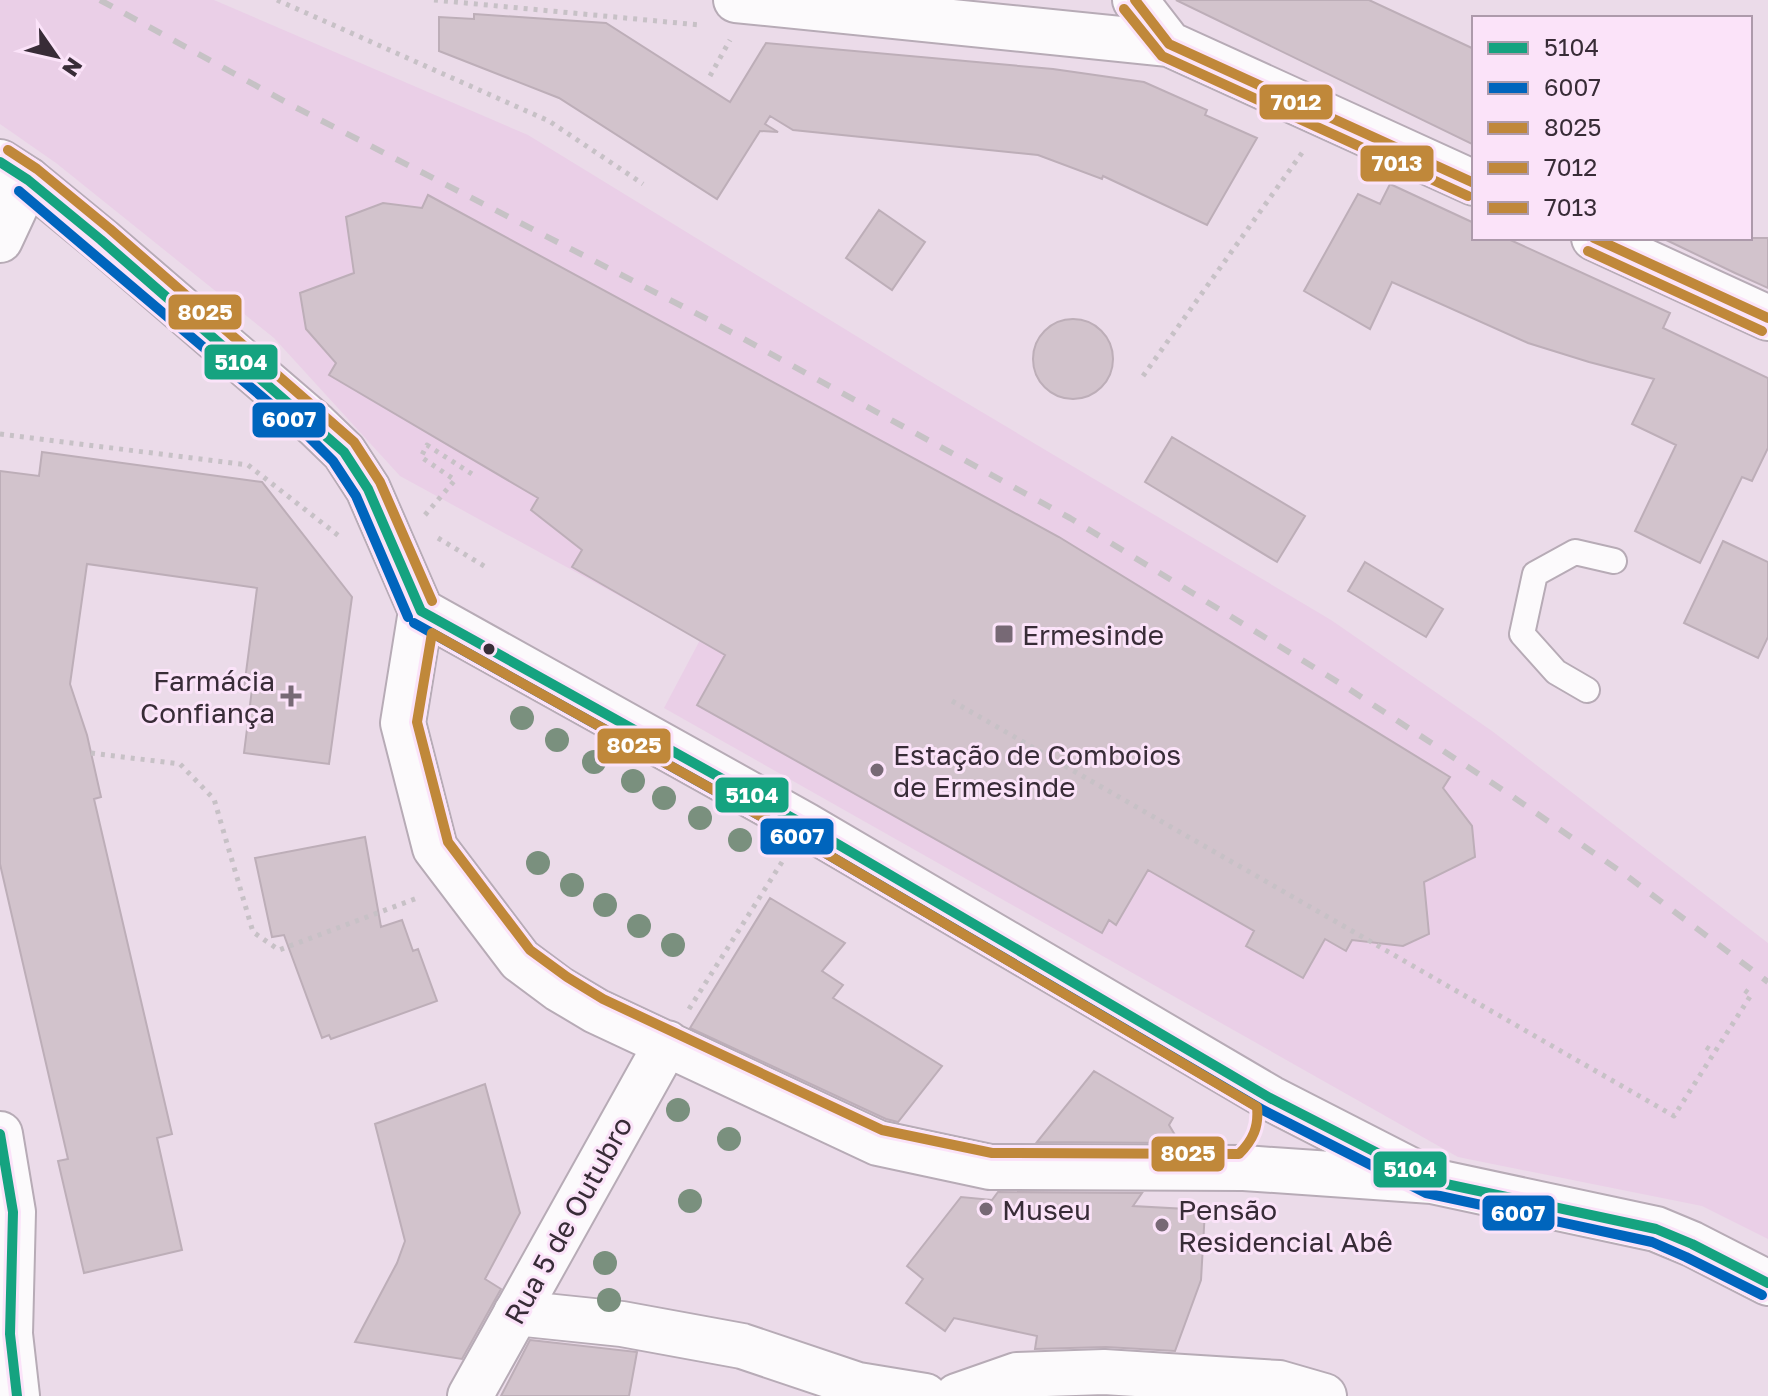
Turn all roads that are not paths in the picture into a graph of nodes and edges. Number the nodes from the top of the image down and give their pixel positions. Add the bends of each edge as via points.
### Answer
1 (1011, 0) edge
2 (1135, 0) edge
3 (726, 18) edge
4 (976, 24) junction
5 (1169, 44) junction
6 (9, 174) edge
7 (1472, 182) edge
8 (0, 240) edge
9 (1598, 240) edge
10 (1768, 318) edge
11 (1614, 561) dead end
12 (421, 611) junction
13 (1587, 690) dead end
14 (667, 1043) junction
15 (1270, 1098) junction
16 (0, 1134) edge
17 (1244, 1168) junction
18 (1432, 1181) junction
19 (1768, 1283) edge
20 (516, 1313) junction
21 (17, 1396) edge
22 (470, 1396) edge
23 (925, 1396) edge
24 (957, 1396) edge
25 (1324, 1396) edge

1 - 4 main road
2 - 5 main road
3 - 4 main road
4 - 5 main road
5 - 7 main road
6 - 8 main road
6 - 12 main road via 344,452 403,530
9 - 10 main road
11 - 13 lane via 1575,552 1535,574 1522,634 1556,672
12 - 14 main road via 403,723 435,848 520,960 596,1011
12 - 15 main road via 805,825
14 - 17 main road via 878,1143 990,1167
14 - 20 main road, Rua 5 de Outubro
15 - 17 main road via 1270,1136
15 - 18 main road
16 - 21 main road via 13,1212 10,1334
17 - 18 main road
18 - 19 main road via 1656,1229
20 - 22 main road, Rua 5 de Outubro
20 - 23 main road via 622,1324 742,1346 858,1385
24 - 25 main road via 1017,1375 1104,1372 1279,1383

